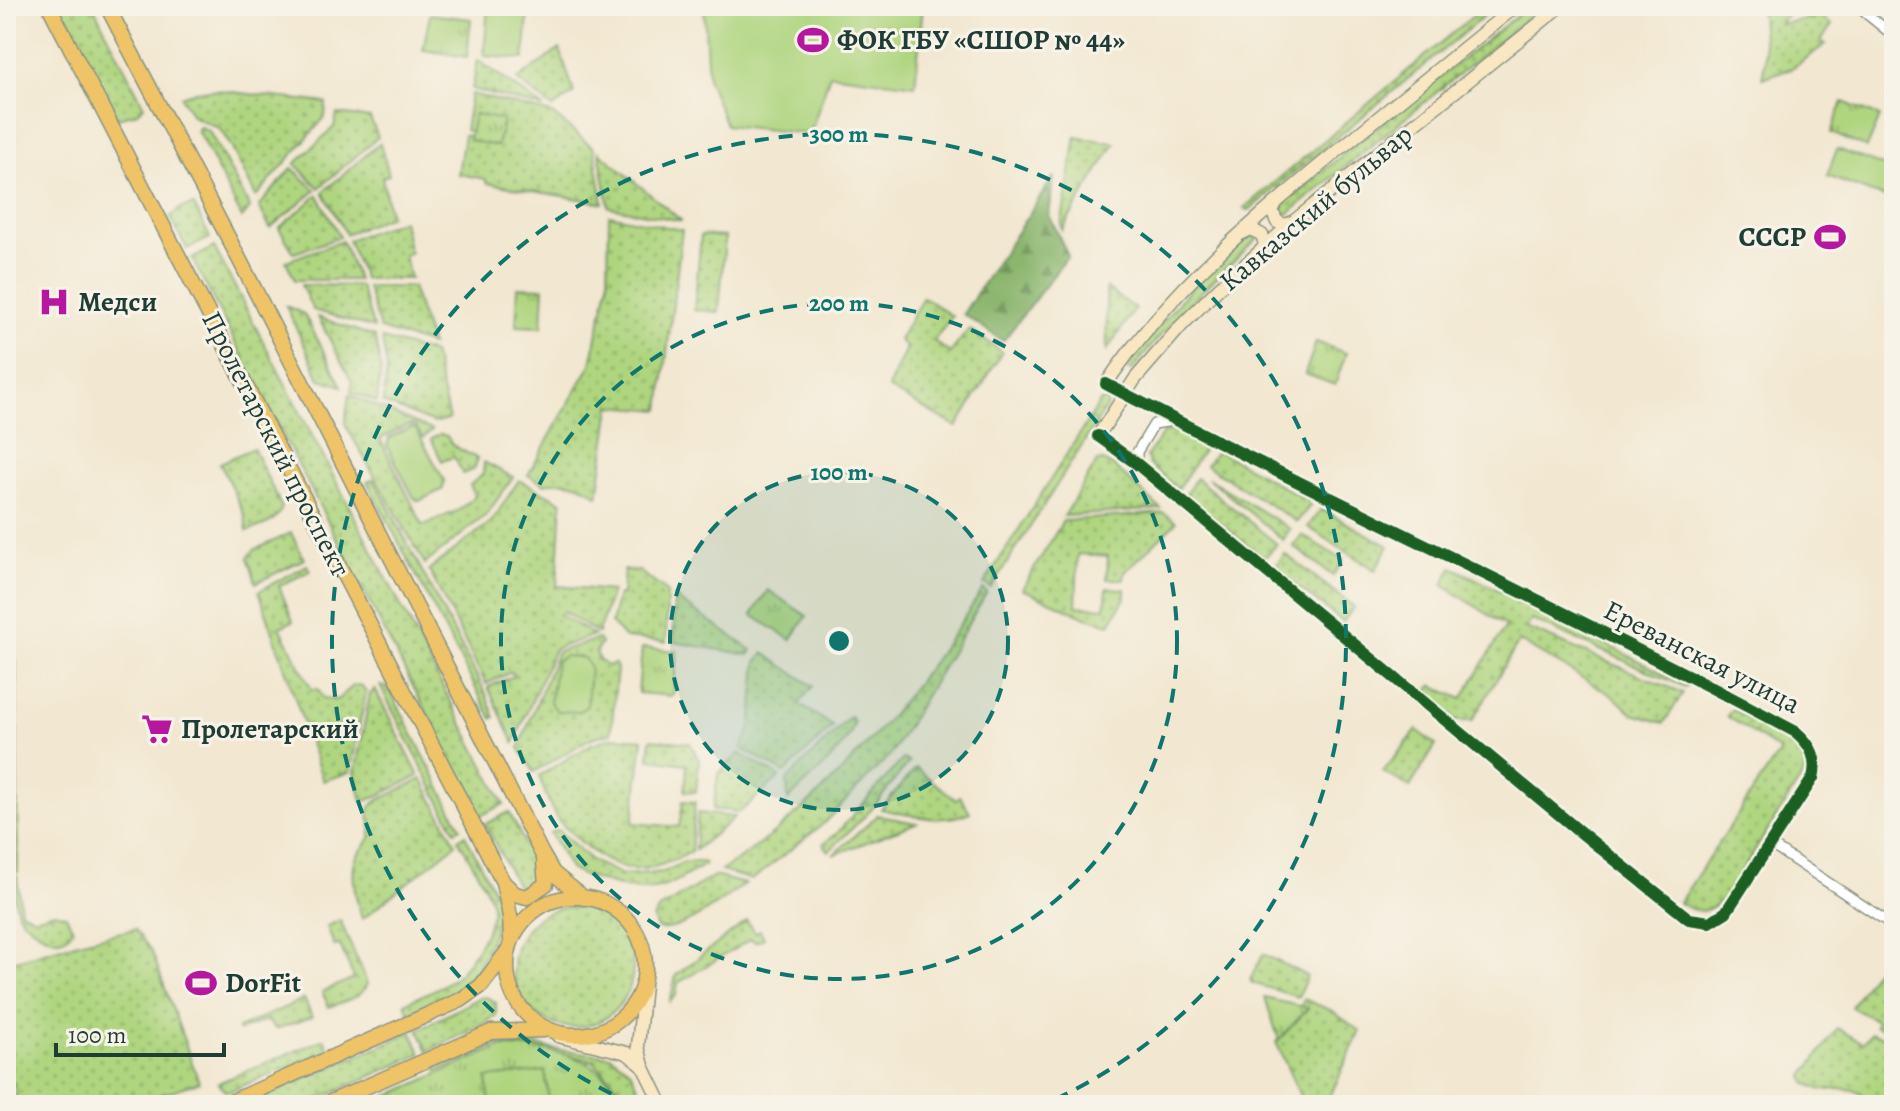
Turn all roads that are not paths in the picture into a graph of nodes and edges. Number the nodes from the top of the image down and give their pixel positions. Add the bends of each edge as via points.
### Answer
1 (49, 6) edge
2 (107, 6) edge
3 (1516, 6) edge
4 (1561, 6) edge
5 (1857, 6) edge
6 (1894, 36) edge
7 (1276, 203) junction
8 (1294, 221) junction
9 (1243, 233) junction
10 (1261, 252) junction
11 (1106, 384) joint
12 (1125, 394) junction
13 (1174, 421) junction
14 (1098, 436) joint
15 (1137, 464) junction
16 (1771, 845) junction
17 (542, 854) junction
18 (503, 882) junction
19 (584, 898) junction
20 (1894, 926) edge
21 (508, 946) junction
22 (644, 985) junction
23 (552, 1033) junction
24 (643, 1066) junction
25 (224, 1105) edge
26 (324, 1105) edge
27 (662, 1105) edge

1 - 18 main road, Пролетарский проспект
2 - 17 main road, Пролетарский проспект
3 - 7 main road, Кавказский бульвар
4 - 8 main road, Кавказский бульвар
5 - 6 street
7 - 8 main road via 1274,219 1281,224
7 - 9 main road, Кавказский бульвар
8 - 10 main road, Кавказский бульвар
9 - 10 main road via 1259,232 1265,244
9 - 11 main road, Кавказский бульвар via 1155,318
10 - 12 main road, Кавказский бульвар via 1181,326
11 - 12 street, Ереванская улица
12 - 13 street, Ереванская улица
12 - 14 main road, Кавказский бульвар
13 - 15 street via 1154,424 1137,452
13 - 16 street, Ереванская улица via 1796,732 1812,749 1814,773
14 - 15 street, Ереванская улица
15 - 16 street, Ереванская улица via 1689,919 1710,922 1722,916
16 - 20 street
17 - 18 main road via 543,888 527,897
17 - 19 main road, Пролетарский проспект via 553,873
18 - 21 main road, Пролетарский проспект via 510,916
19 - 21 main road via 538,910
19 - 22 main road via 606,903 638,932 645,956
21 - 23 main road via 505,969 512,994 522,1012
21 - 25 main road via 481,986 461,1000
22 - 23 main road via 620,1018 589,1032
22 - 24 main road via 638,1038
23 - 24 main road via 627,1053
23 - 26 main road via 491,1032
24 - 27 main road

